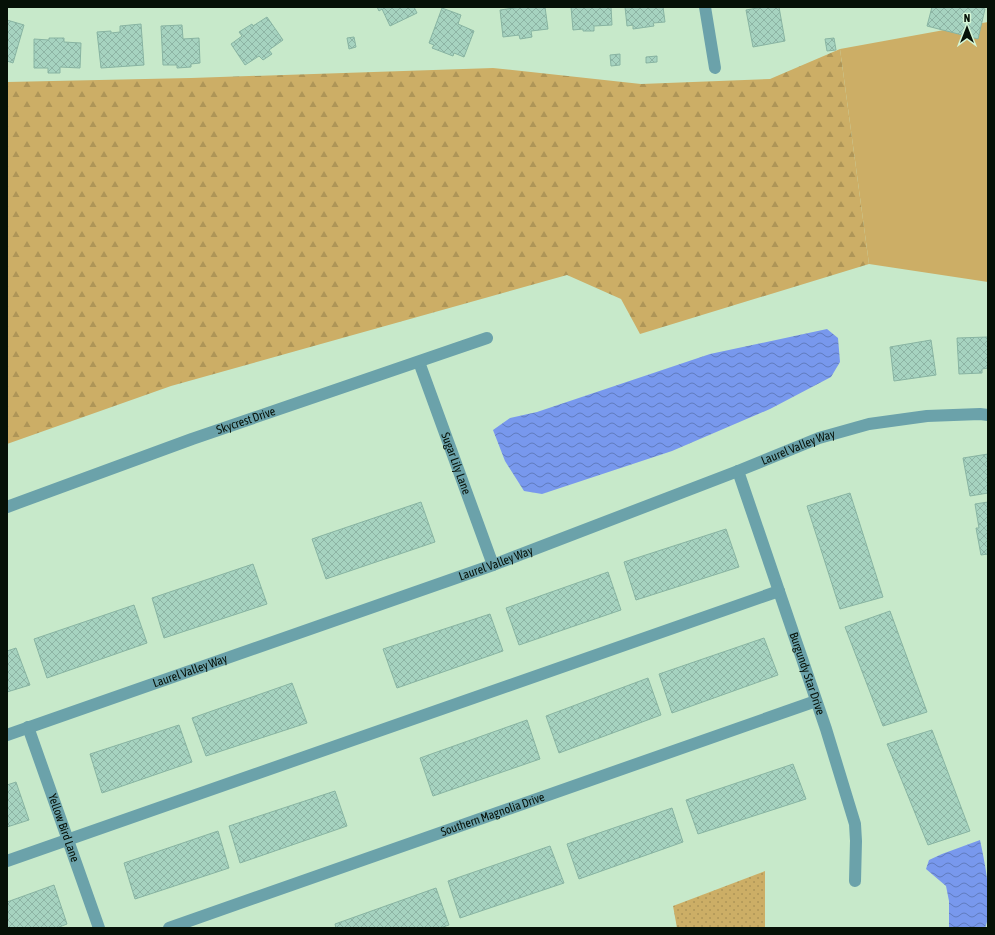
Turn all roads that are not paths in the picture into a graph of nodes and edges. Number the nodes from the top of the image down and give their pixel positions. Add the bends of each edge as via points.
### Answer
1 (705, 7) edge
2 (715, 68) dead end
3 (487, 338) dead end
4 (419, 362) junction
5 (988, 415) edge
6 (738, 471) junction
7 (7, 507) edge
8 (493, 565) junction
9 (779, 591) junction
10 (816, 701) junction
11 (28, 727) junction
12 (7, 735) edge
13 (68, 839) junction
14 (7, 860) edge
15 (854, 881) dead end
16 (99, 928) edge
17 (169, 928) edge

1 - 2 street
3 - 4 street, Skycrest Drive
4 - 7 street, Skycrest Drive via 192,439
4 - 8 street, Sugar Lily Lane
5 - 6 street, Laurel Valley Way via 927,416 869,424 819,438
6 - 8 street, Laurel Valley Way
6 - 9 street, Burgundy Star Drive
8 - 11 street, Laurel Valley Way
9 - 10 street, Burgundy Star Drive
9 - 13 street
10 - 15 street, Burgundy Star Drive via 855,824
10 - 17 street, Southern Magnolia Drive
11 - 12 street, Laurel Valley Way
11 - 13 street, Yellow Bird Lane
13 - 14 street
13 - 16 street, Yellow Bird Lane

